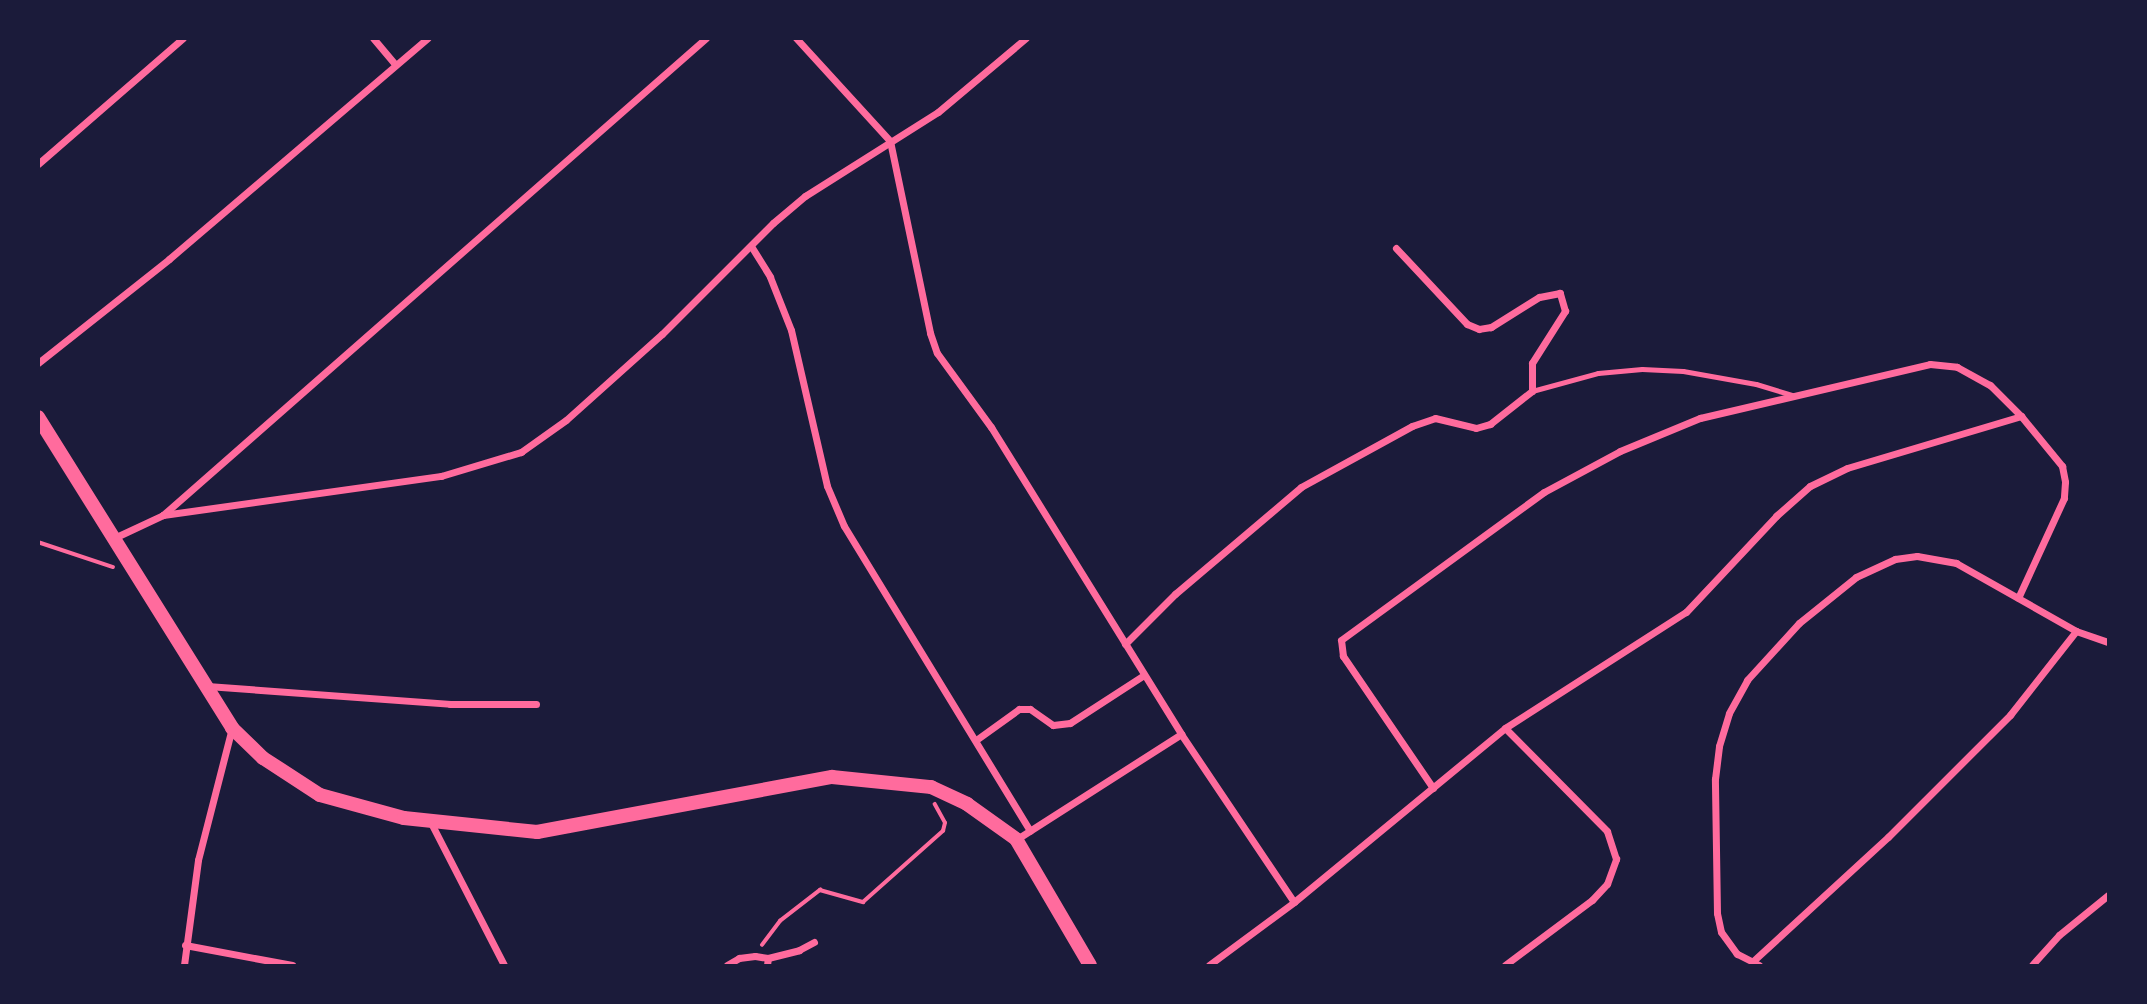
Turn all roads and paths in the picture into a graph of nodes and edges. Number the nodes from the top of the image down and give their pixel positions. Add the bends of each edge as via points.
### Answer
1 (183, 38) edge
2 (373, 38) edge
3 (428, 38) edge
4 (706, 38) edge
5 (796, 38) edge
6 (1026, 38) edge
7 (396, 65) junction
8 (890, 141) junction
9 (38, 164) edge
10 (751, 246) junction
11 (1396, 248) dead end
12 (38, 363) edge
13 (1532, 391) junction
14 (1796, 396) junction
15 (2021, 416) junction
16 (38, 417) edge
17 (163, 515) junction
18 (114, 538) junction
19 (38, 542) edge
20 (136, 571) junction
21 (2018, 598) junction
22 (2077, 631) junction
23 (2109, 642) edge
24 (1125, 644) junction
25 (1144, 675) junction
26 (207, 686) junction
27 (536, 704) dead end
28 (232, 727) junction
29 (1506, 728) junction
30 (1181, 734) junction
31 (976, 740) junction
32 (930, 788) junction
33 (1433, 788) junction
34 (430, 821) junction
35 (1030, 831) junction
36 (1016, 839) junction
37 (2109, 895) edge
38 (1294, 902) junction
39 (814, 942) dead end
40 (185, 945) junction
41 (755, 956) junction
42 (767, 962) edge
43 (1756, 964) edge
44 (184, 965) edge
45 (292, 965) edge
46 (504, 965) edge
47 (727, 965) edge
48 (1090, 965) edge
49 (1209, 965) edge
50 (1505, 965) edge
51 (2032, 965) edge

1 - 9 street
2 - 7 street
3 - 7 street
4 - 17 street
5 - 8 street
6 - 8 street via 938,112
7 - 12 street via 169,259
8 - 10 street via 805,196
8 - 24 street via 937,353 991,427
10 - 17 street via 566,421 521,452 441,476
10 - 31 street via 770,277 790,330 827,486 844,526
11 - 13 street via 1467,324 1479,329 1491,327 1539,297 1560,293 1565,311 1532,363
13 - 14 lane via 1598,373 1642,369 1683,371
13 - 24 street via 1490,424 1476,428 1443,418 1423,422 1301,487 1175,594
14 - 15 street via 1930,364 1956,367 1990,385
14 - 33 street via 1700,418 1620,451 1544,492 1341,640 1343,656
15 - 21 street via 2062,466 2065,482 2064,498
15 - 29 street via 1847,468 1810,485 1685,612
16 - 18 main road
17 - 18 street
18 - 20 main road
19 - 20 path
20 - 26 main road
21 - 22 street
21 - 43 street via 1956,563 1917,556 1895,559 1856,577 1828,597 1798,622 1747,680 1729,713 1719,746 1714,815 1717,913 1728,946
22 - 23 street
22 - 43 street via 2010,715
24 - 25 street
25 - 30 street
25 - 31 street via 1070,723 1053,725 1030,709 1019,709
26 - 27 street via 450,704
26 - 28 main road
28 - 34 main road via 264,758 320,794 384,814
28 - 40 street via 202,840
29 - 33 street
29 - 50 street via 1607,831 1616,859 1607,884 1592,900
30 - 35 street
30 - 38 street
31 - 35 street
32 - 34 main road via 832,777 537,832
32 - 36 main road via 967,804
32 - 41 path via 945,823 943,831 863,902 820,890 780,921
33 - 38 street
34 - 46 street
35 - 36 street
36 - 48 main road
37 - 51 street via 2059,935
38 - 49 street
39 - 42 street
40 - 44 street
40 - 45 street
41 - 42 street
41 - 47 street

